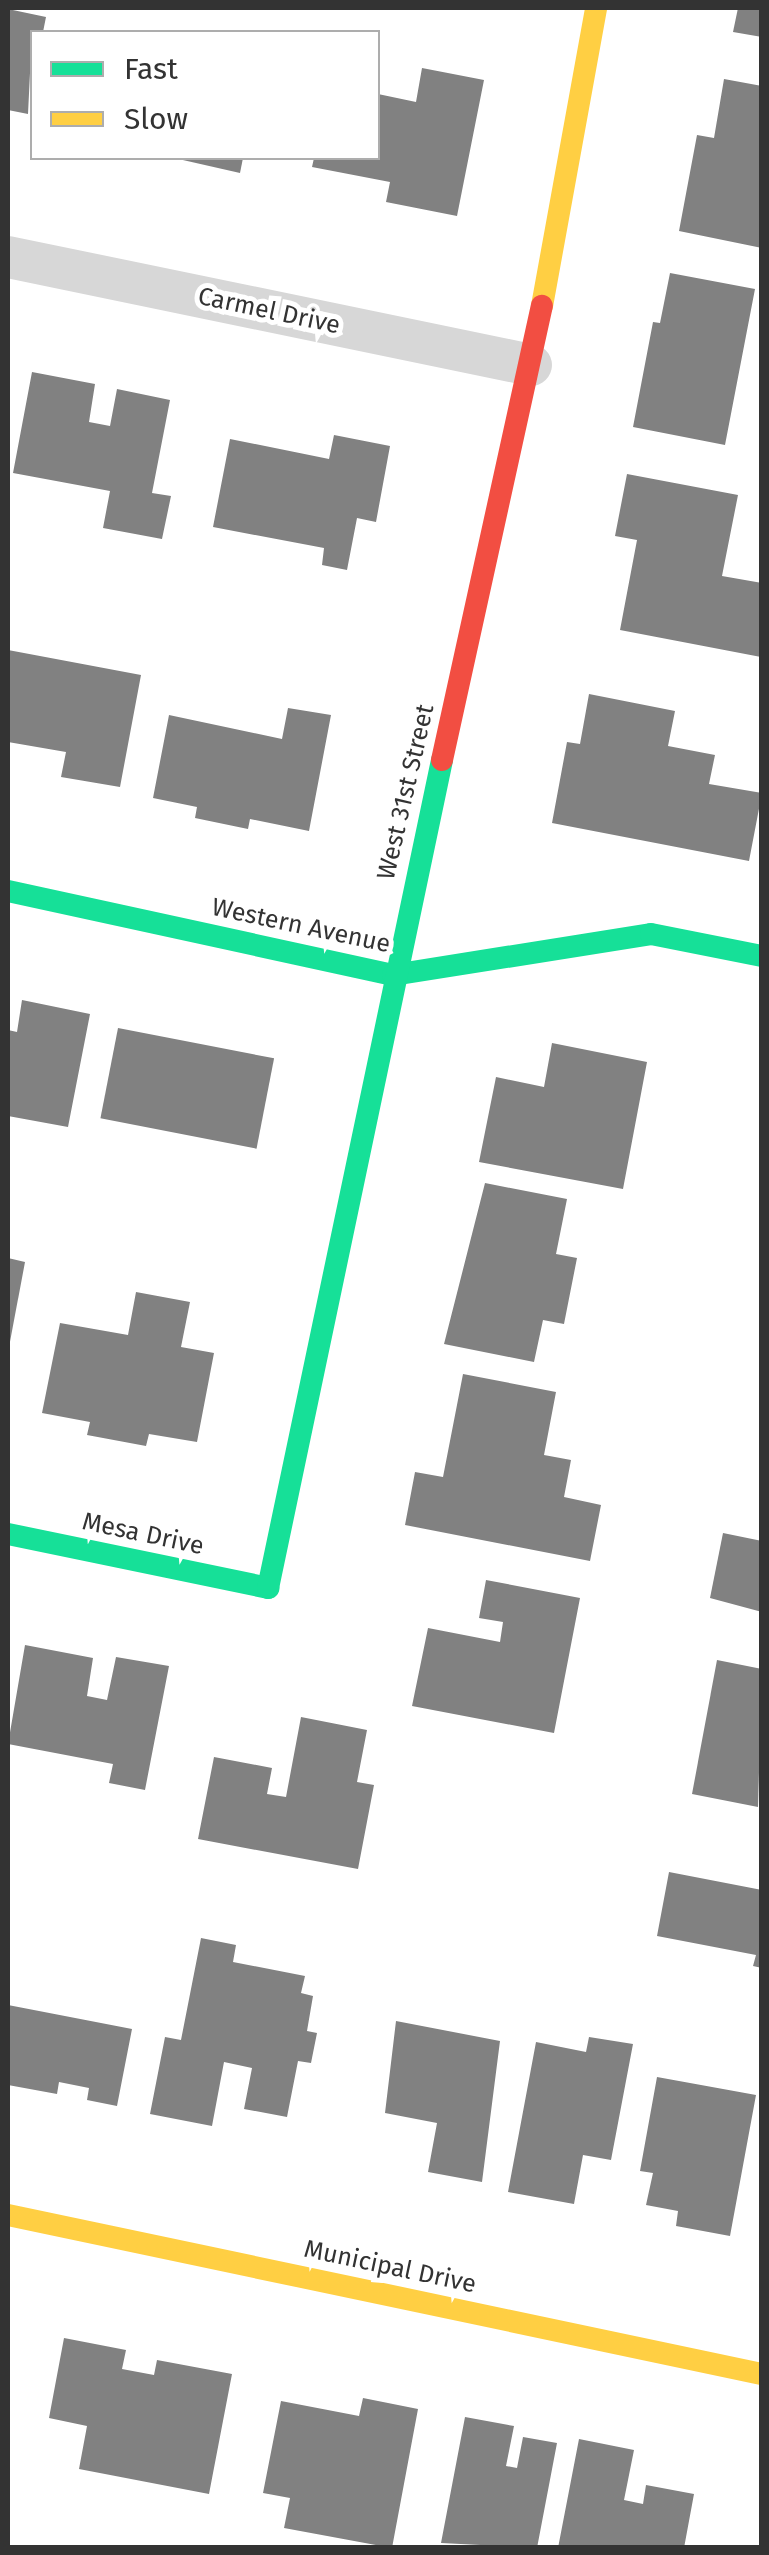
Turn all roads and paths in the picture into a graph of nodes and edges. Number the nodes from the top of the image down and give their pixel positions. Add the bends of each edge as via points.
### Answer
1 (596, 8) edge
2 (8, 257) edge
3 (531, 364) junction
4 (8, 891) edge
5 (762, 956) edge
6 (394, 975) junction
7 (8, 1534) edge
8 (268, 1588) joint
9 (8, 2214) edge
10 (762, 2374) edge

1 - 3 street, West 31st Street
2 - 3 street, Carmel Drive
3 - 6 street, West 31st Street
4 - 6 street, Western Avenue
5 - 6 street, Western Avenue via 652,934
6 - 8 street, West 31st Street
7 - 8 street, Mesa Drive
9 - 10 street, Municipal Drive

